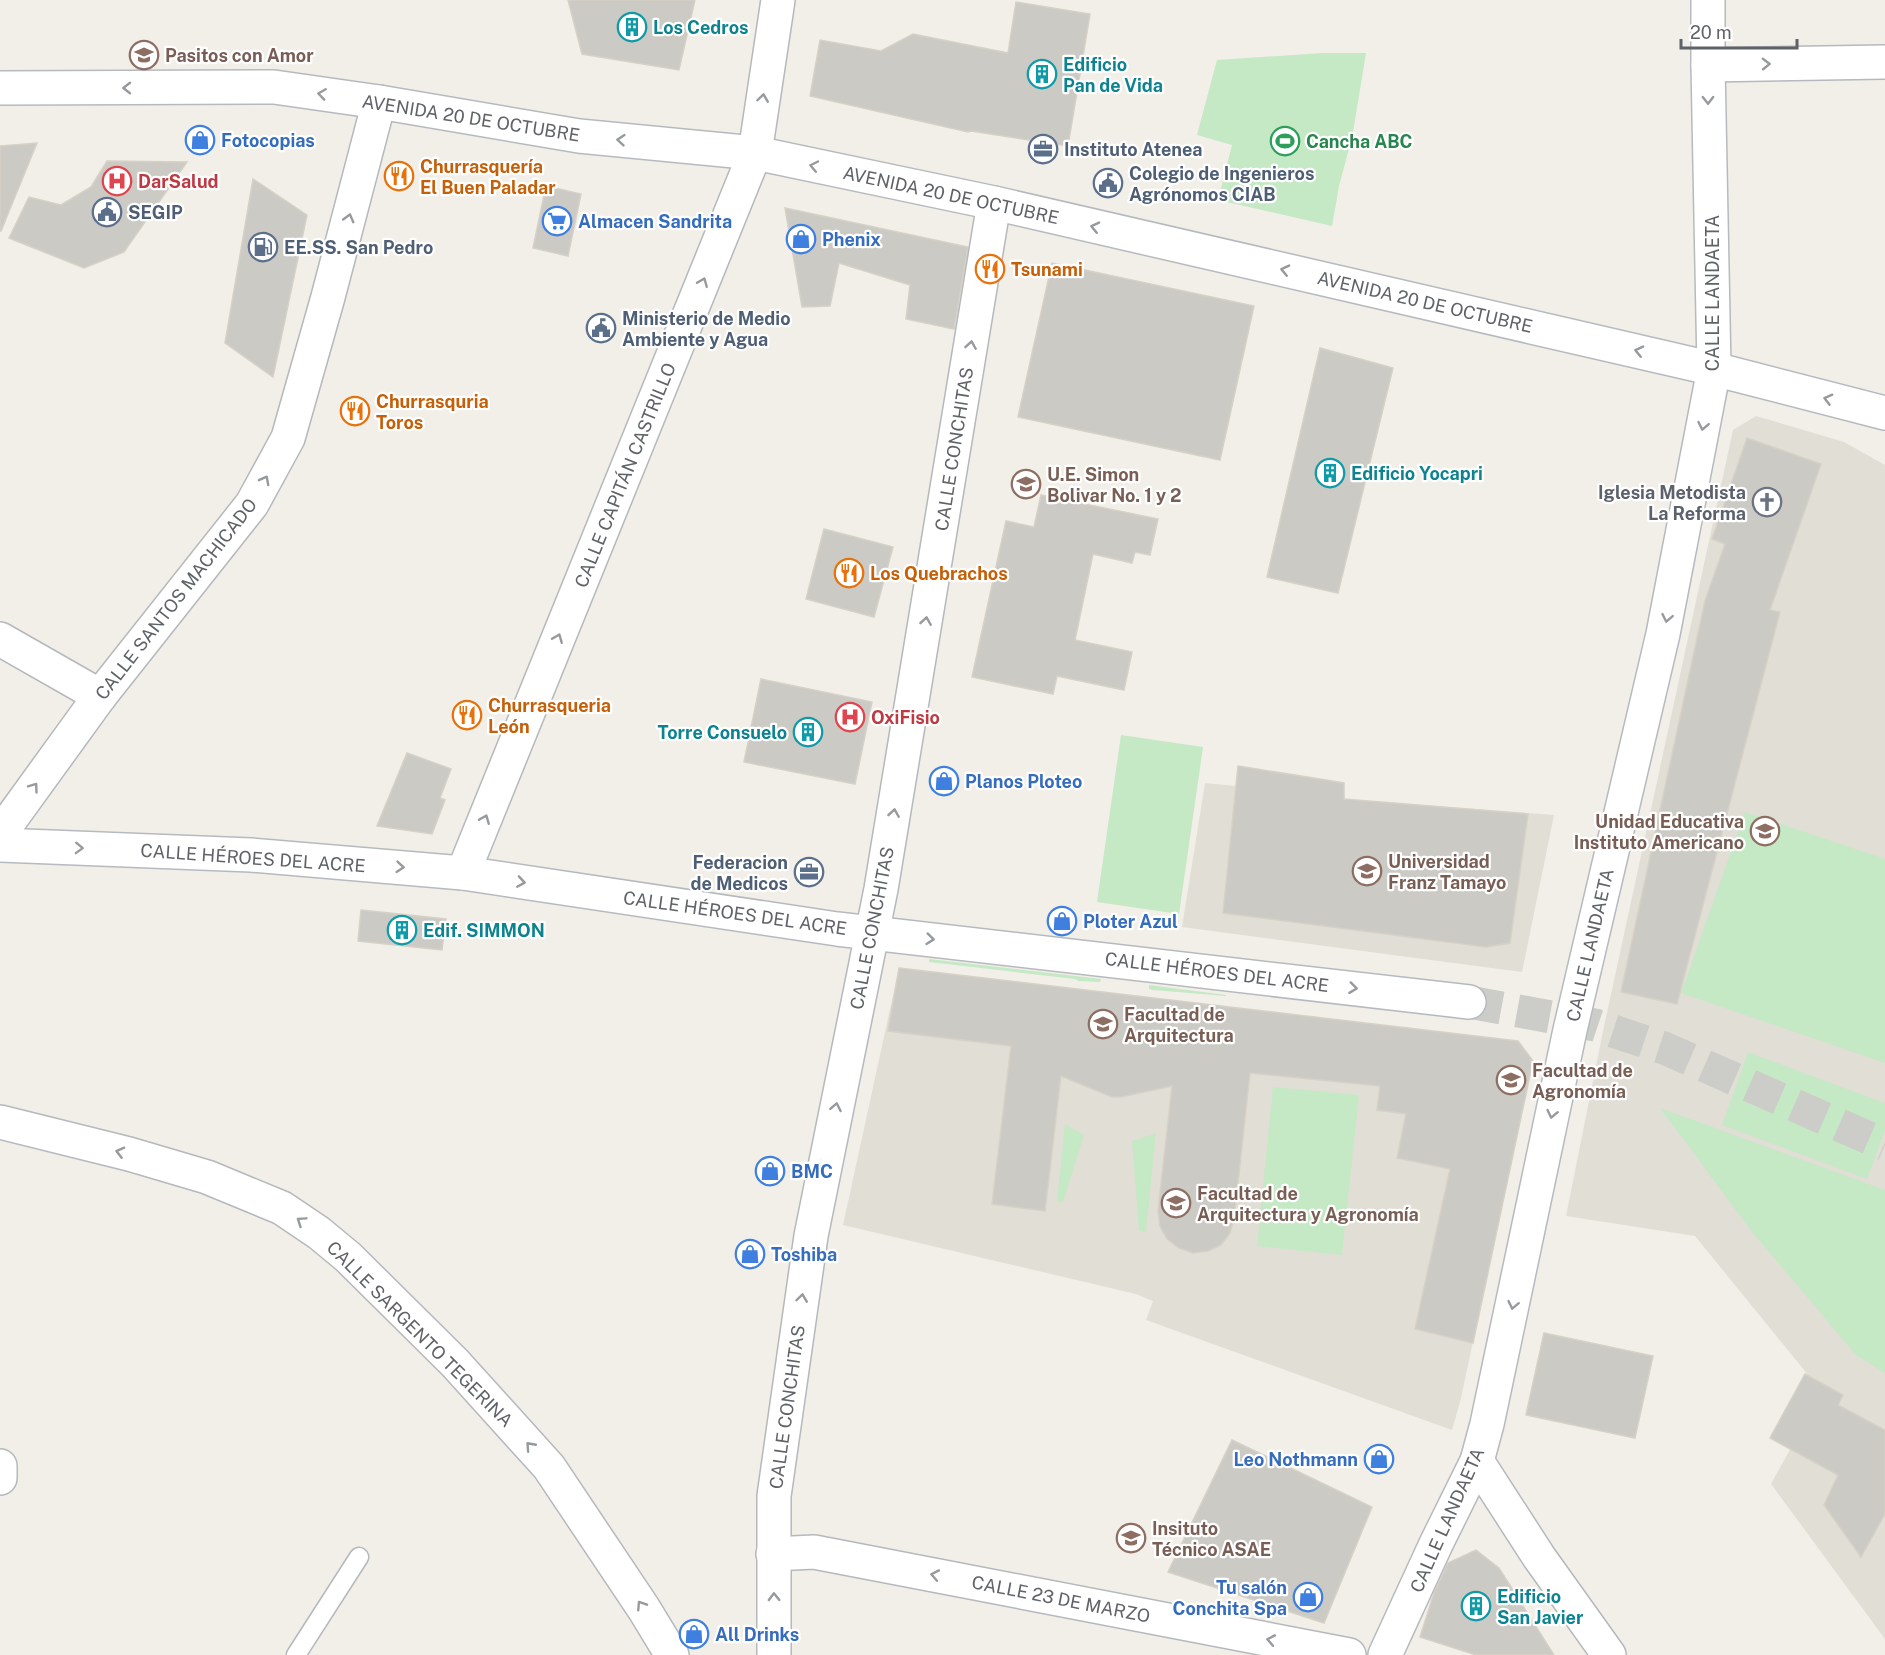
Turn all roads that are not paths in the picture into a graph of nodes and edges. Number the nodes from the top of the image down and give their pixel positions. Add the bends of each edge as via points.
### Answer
1 (777, 0) edge
2 (1708, 0) edge
3 (1885, 62) edge
4 (1708, 65) junction
5 (0, 88) edge
6 (380, 102) junction
7 (755, 153) junction
8 (994, 203) junction
9 (1714, 369) junction
10 (1885, 413) edge
11 (0, 639) edge
12 (100, 696) junction
13 (0, 834) edge
14 (0, 845) edge
15 (463, 873) junction
16 (872, 932) junction
17 (1469, 1002) tunnel mouth
18 (0, 1122) edge
19 (1477, 1461) junction
20 (0, 1466) edge
21 (0, 1478) edge
22 (773, 1554) junction
23 (359, 1557) dead end
24 (296, 1655) edge
25 (672, 1655) edge
26 (774, 1655) edge
27 (1349, 1655) edge
28 (1385, 1655) edge
29 (1609, 1655) edge

7 -> 1 street, CALLE CAPITÁN CASTRILLO
2 - 4 street, CALLE LANDAETA
4 -> 3 street
4 -> 9 street, CALLE LANDAETA
6 -> 5 street, AVENIDA 20 DE OCTUBRE via 274,87
7 -> 6 street, AVENIDA 20 DE OCTUBRE via 579,136
12 -> 6 street, CALLE SANTOS MACHICADO via 252,504 288,438
8 -> 7 street, AVENIDA 20 DE OCTUBRE
15 -> 7 street, CALLE CAPITÁN CASTRILLO
9 -> 8 street, AVENIDA 20 DE OCTUBRE
16 -> 8 street, CALLE CONCHITAS
10 -> 9 street, AVENIDA 20 DE OCTUBRE
9 -> 19 street, CALLE LANDAETA via 1664,634 1570,1030
11 - 12 street
13 -> 12 street, CALLE SANTOS MACHICADO
14 -> 15 street, CALLE HÉROES DEL ACRE via 250,855
15 -> 16 street, CALLE HÉROES DEL ACRE
16 -> 17 street, CALLE HÉROES DEL ACRE
22 -> 16 street, CALLE CONCHITAS via 774,1496 811,1236
25 -> 18 street, CALLE SARGENTO TEGERINA via 549,1467 454,1363 319,1233 282,1208 207,1177
19 - 28 street, CALLE LANDAETA
19 - 29 street
20 - 21 street
26 -> 22 street, CALLE CONCHITAS
27 -> 22 street, CALLE 23 DE MARZO via 814,1552
23 - 24 lane

